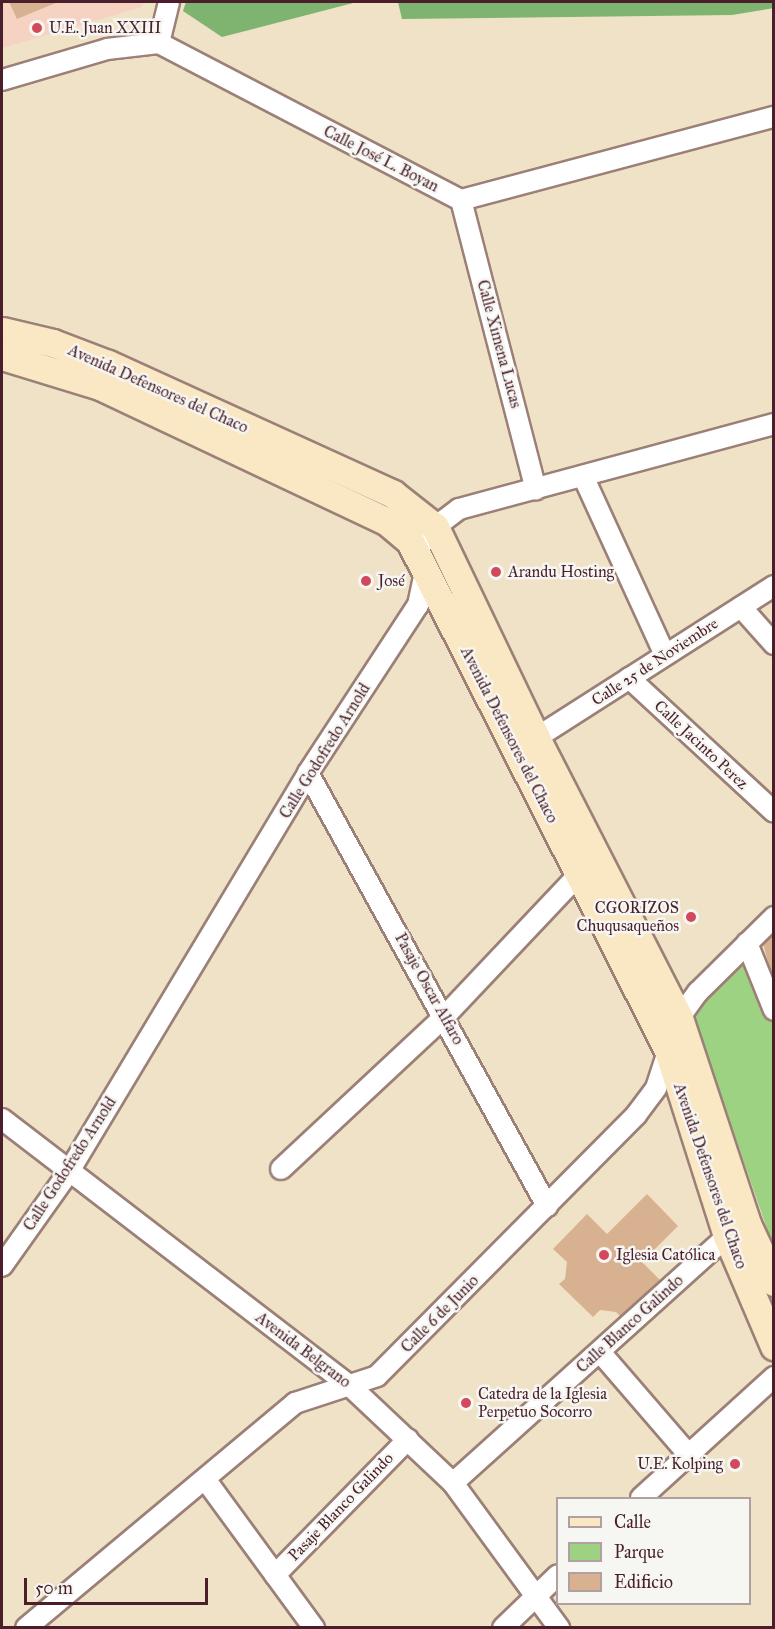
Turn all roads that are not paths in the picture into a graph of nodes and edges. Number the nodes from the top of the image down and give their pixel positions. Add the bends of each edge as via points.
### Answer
1 (169, 2) edge
2 (159, 43) junction
3 (2, 80) edge
4 (774, 117) edge
5 (461, 200) junction
6 (2, 331) edge
7 (2, 356) edge
8 (774, 424) edge
9 (583, 476) junction
10 (536, 489) junction
11 (435, 527) junction
12 (426, 571) junction
13 (774, 586) edge
14 (741, 607) junction
15 (774, 644) edge
16 (666, 655) junction
17 (629, 678) junction
18 (536, 738) junction
19 (308, 773) junction
20 (774, 812) edge
21 (579, 874) junction
22 (774, 917) edge
23 (747, 943) junction
24 (774, 1010) edge
25 (444, 1017) junction
26 (679, 1018) junction
27 (668, 1050) junction
28 (2, 1119) edge
29 (281, 1170) dead end
30 (68, 1173) junction
31 (548, 1206) junction
32 (727, 1236) junction
33 (2, 1266) edge
34 (774, 1282) edge
35 (774, 1346) edge
36 (600, 1352) junction
37 (774, 1377) edge
38 (349, 1385) junction
39 (408, 1439) junction
40 (689, 1455) junction
41 (205, 1479) junction
42 (453, 1483) junction
43 (642, 1497) edge
44 (275, 1575) junction
45 (556, 1577) edge
46 (535, 1596) junction
47 (304, 1624) edge
48 (26, 1628) edge
49 (503, 1628) edge
50 (559, 1628) edge

1 - 2 street
2 - 3 street via 107,49
2 - 5 street, Calle José L. Boyan
4 - 5 street
5 - 10 street, Calle Ximena Lucas
6 - 11 street, Avenida Defensores del Chaco via 53,343 108,364 393,494
7 - 12 street, Avenida Defensores del Chaco via 100,386 386,521 410,541
8 - 9 street
9 - 10 street
9 - 16 street
10 - 11 street via 459,509
11 - 12 street, Calle Godofredo Arnold
11 - 18 street, Avenida Defensores del Chaco
12 - 19 street, Calle Godofredo Arnold via 418,605
12 - 21 street, Avenida Defensores del Chaco
13 - 14 street, Calle 25 de Noviembre
14 - 15 street
14 - 16 street, Calle 25 de Noviembre
16 - 17 street, Calle 25 de Noviembre
17 - 18 street, Calle 25 de Noviembre
17 - 20 street, Calle Jacinto Perez
18 - 26 street, Avenida Defensores del Chaco
19 - 25 street, Pasaje Oscar Alfaro
19 - 30 street, Calle Godofredo Arnold
21 - 25 street
21 - 27 street, Avenida Defensores del Chaco
22 - 23 street, Calle 6 de Junio
23 - 24 street
23 - 26 street, Calle 6 de Junio via 698,992
25 - 29 street
25 - 31 street, Pasaje Oscar Alfaro
26 - 27 street, Calle 6 de Junio
26 - 34 street, Avenida Defensores del Chaco via 747,1224
27 - 31 street, Calle 6 de Junio via 656,1088 636,1115
27 - 32 street, Avenida Defensores del Chaco
28 - 30 street, Avenida Belgrano
30 - 33 street, Calle Godofredo Arnold
30 - 38 street, Avenida Belgrano
31 - 38 street, Calle 6 de Junio via 377,1376
32 - 35 street, Avenida Defensores del Chaco
32 - 36 street, Calle Blanco Galindo
36 - 40 street
36 - 42 street, Calle Blanco Galindo
37 - 40 street
38 - 39 street, Avenida Belgrano
38 - 41 street, Calle 6 de Junio via 295,1403
39 - 42 street, Avenida Belgrano
39 - 44 street, Pasaje Blanco Galindo
40 - 43 street
41 - 44 street
41 - 48 street, Calle 6 de Junio
42 - 46 street, Avenida Belgrano
44 - 47 street
45 - 46 street
46 - 49 street
46 - 50 street, Avenida Belgrano

